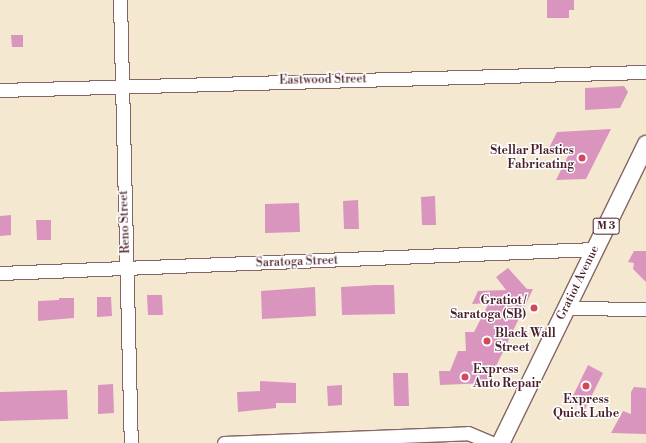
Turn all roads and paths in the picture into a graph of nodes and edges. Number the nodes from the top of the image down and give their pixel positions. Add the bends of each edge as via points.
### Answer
1 (120, 0) edge
2 (646, 72) edge
3 (122, 85) junction
4 (0, 90) edge
5 (644, 151) edge
6 (594, 249) junction
7 (126, 268) junction
8 (0, 273) edge
9 (566, 308) junction
10 (646, 308) edge
11 (131, 443) edge
12 (224, 443) edge
13 (491, 443) edge
14 (500, 443) edge

1 - 3 street, Reno Street
2 - 3 street, Eastwood Street
3 - 4 street, Eastwood Street
3 - 7 street, Reno Street
5 - 6 main road, Gratiot Avenue / M 3
6 - 7 street, Saratoga Street
6 - 9 main road, Gratiot Avenue / M 3
7 - 8 street, Saratoga Street
7 - 11 street, Reno Street
9 - 10 street
9 - 14 main road, Gratiot Avenue / M 3
12 - 13 street via 468,433

